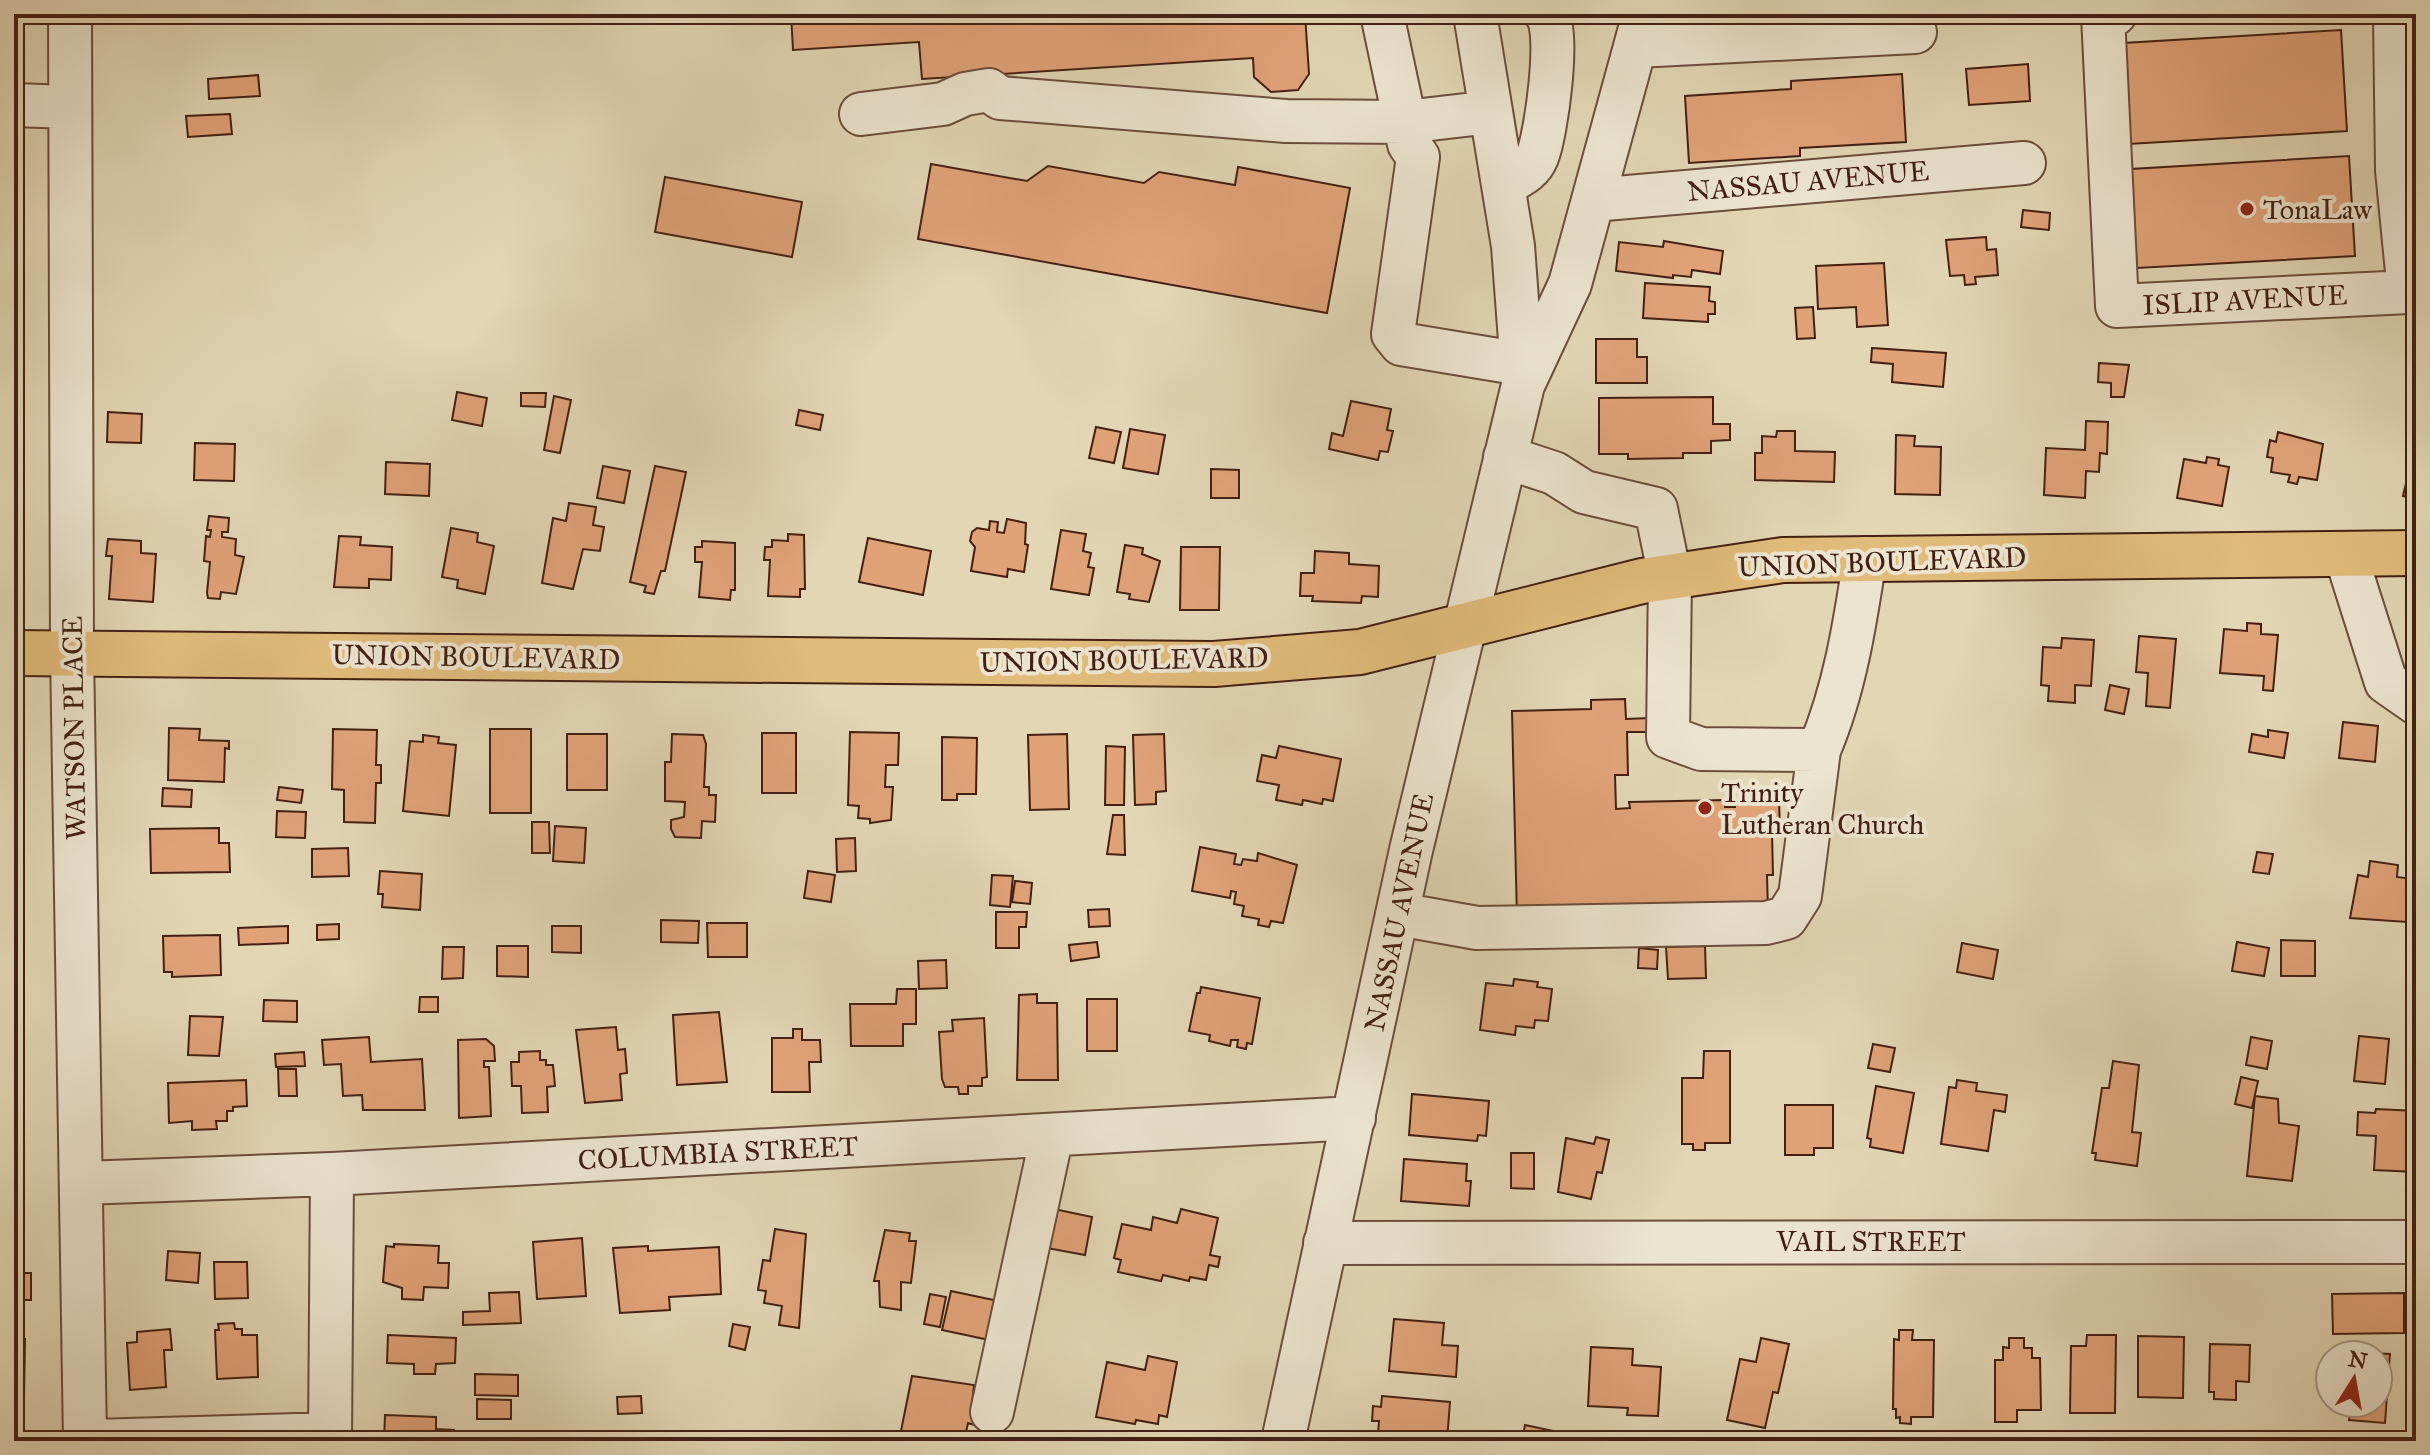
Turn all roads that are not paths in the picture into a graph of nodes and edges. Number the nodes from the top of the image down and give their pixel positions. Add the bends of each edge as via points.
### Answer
1 (70, 14) edge
2 (1382, 14) edge
3 (1475, 14) edge
4 (1546, 14) edge
5 (2115, 14) edge
6 (2395, 14) edge
7 (1640, 30) edge
8 (1915, 32) dead end
9 (14, 105) edge
10 (70, 107) junction
11 (1491, 112) junction
12 (861, 114) dead end
13 (1405, 122) junction
14 (2024, 163) dead end
15 (2406, 169) edge
16 (1504, 185) junction
17 (1593, 200) junction
18 (1513, 246) junction
19 (1579, 251) junction
20 (1522, 375) junction
21 (1505, 457) junction
22 (2345, 553) junction
23 (2416, 553) edge
24 (1865, 558) junction
25 (1670, 577) junction
26 (1464, 624) junction
27 (72, 652) junction
28 (14, 653) edge
29 (2416, 703) edge
30 (1819, 750) junction
31 (1398, 914) junction
32 (1354, 1118) junction
33 (1052, 1135) junction
34 (332, 1174) junction
35 (82, 1183) junction
36 (2416, 1242) edge
37 (1325, 1243) junction
38 (992, 1412) dead end
39 (330, 1438) edge
40 (85, 1441) edge
41 (93, 1441) edge
42 (1283, 1441) edge

1 - 10 street, WATSON PLACE
2 - 13 street
3 - 11 street, NASSAU AVENUE
4 - 16 street via 1553,38 1545,125 1528,171
5 - 15 street, ISLIP AVENUE via 2103,15 2117,306 2409,292
6 - 15 street
7 - 8 street
7 - 17 street, NASSAU AVENUE
9 - 10 street
10 - 27 street, WATSON PLACE
11 - 13 street
11 - 16 street, NASSAU AVENUE
12 - 13 street via 943,104 989,90 1000,98 1255,118
13 - 20 street via 1418,157 1393,334 1401,344
14 - 17 street, NASSAU AVENUE
16 - 18 street, NASSAU AVENUE
17 - 19 street, NASSAU AVENUE
18 - 19 street
18 - 20 street, NASSAU AVENUE
19 - 20 street, NASSAU AVENUE via 1570,284
20 - 21 street, NASSAU AVENUE
21 - 25 street via 1554,473 1584,492 1656,509
21 - 26 street, NASSAU AVENUE
22 - 23 main road, UNION BOULEVARD
22 - 24 main road, UNION BOULEVARD
22 - 29 street via 2386,682
24 - 25 main road, UNION BOULEVARD via 1783,560
24 - 30 street via 1854,633
25 - 26 main road, UNION BOULEVARD
25 - 30 street via 1668,737 1701,749
26 - 27 main road, UNION BOULEVARD via 1360,652 1214,664
26 - 31 street, NASSAU AVENUE
27 - 28 main road, UNION BOULEVARD
27 - 35 street, WATSON PLACE
30 - 31 street via 1800,896 1786,918 1766,923 1477,928
31 - 32 street, NASSAU AVENUE
32 - 33 street, COLUMBIA STREET
32 - 37 street, NASSAU AVENUE
33 - 34 street, COLUMBIA STREET
33 - 38 street
34 - 35 street, COLUMBIA STREET
34 - 39 street
35 - 40 street, WATSON PLACE
36 - 37 street, VAIL STREET
37 - 42 street, NASSAU AVENUE
39 - 41 street

